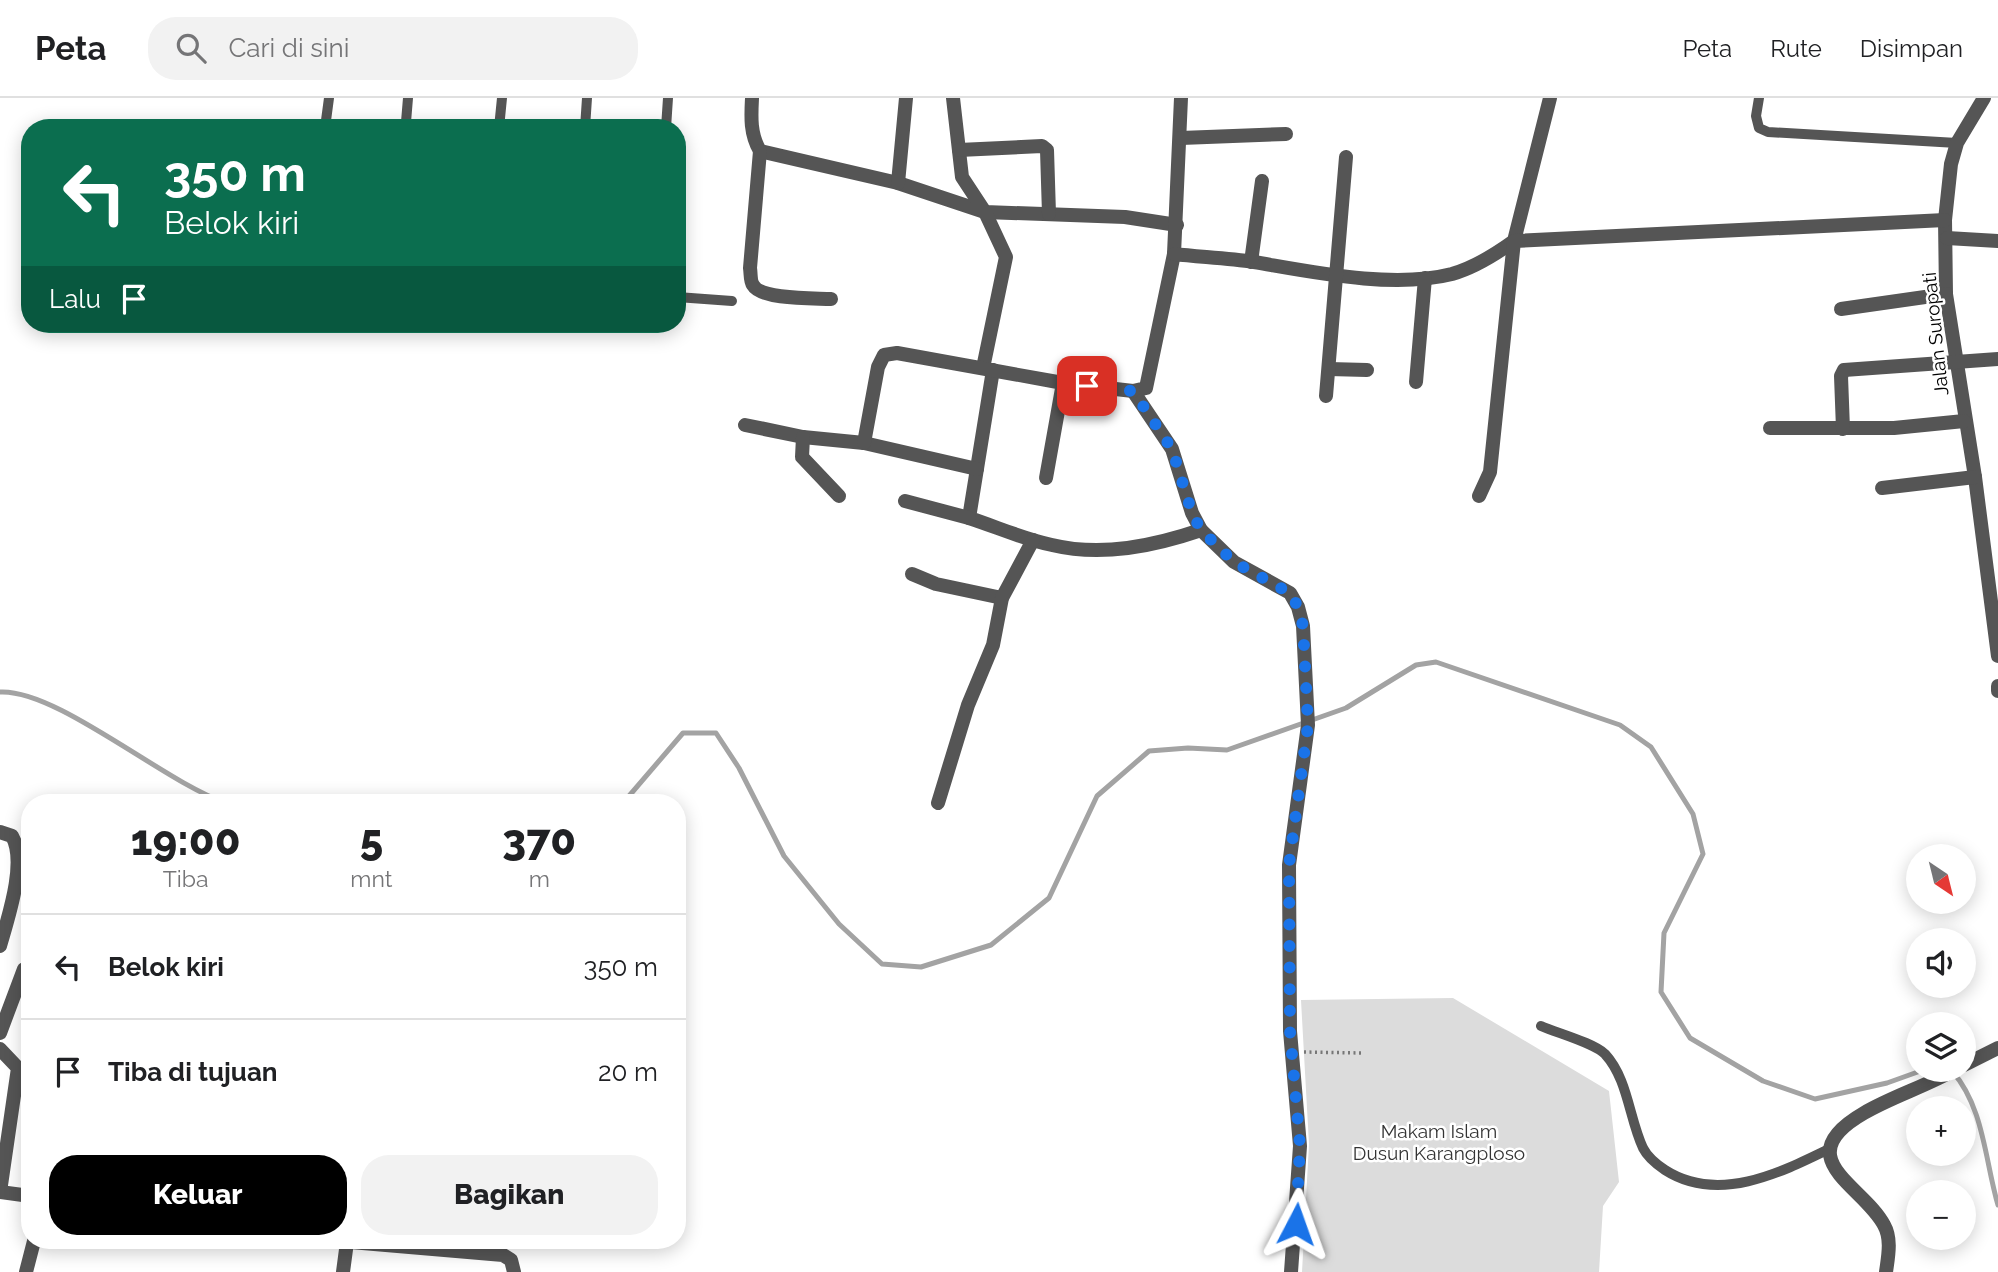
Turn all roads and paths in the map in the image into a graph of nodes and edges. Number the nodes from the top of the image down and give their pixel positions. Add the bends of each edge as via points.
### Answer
1 (329, 98) edge
2 (408, 98) edge
3 (502, 98) edge
4 (587, 98) edge
5 (668, 98) edge
6 (752, 98) edge
7 (906, 98) edge
8 (953, 98) edge
9 (1181, 98) edge
10 (1550, 98) edge
11 (1759, 98) edge
12 (1984, 98) edge
13 (326, 119) edge
14 (406, 119) edge
15 (500, 119) edge
16 (586, 119) edge
17 (667, 119) edge
18 (1286, 134) dead end
19 (1181, 138) junction
20 (1957, 143) junction
21 (963, 149) junction
22 (760, 151) junction
23 (1346, 157) dead end
24 (1262, 181) dead end
25 (898, 183) junction
26 (990, 212) junction
27 (1049, 214) junction
28 (1945, 220) junction
29 (1177, 225) junction
30 (1947, 238) junction
31 (1514, 241) junction
32 (1998, 241) edge
33 (1174, 254) junction
34 (1251, 262) junction
35 (1334, 276) junction
36 (1425, 278) junction
37 (1946, 294) junction
38 (686, 298) edge
39 (831, 299) dead end
40 (732, 301) dead end
41 (1841, 309) dead end
42 (1998, 359) edge
43 (1956, 364) junction
44 (988, 369) junction
45 (1329, 369) junction
46 (1367, 370) dead end
47 (1416, 382) dead end
48 (1063, 383) junction
49 (1142, 385) junction
50 (1326, 397) dead end
51 (1964, 421) junction
52 (745, 425) dead end
53 (1770, 428) dead end
54 (1843, 429) junction
55 (803, 437) junction
56 (864, 443) junction
57 (977, 469) junction
58 (1975, 477) junction
59 (1046, 478) dead end
60 (1882, 488) dead end
61 (839, 496) dead end
62 (1479, 496) dead end
63 (905, 501) dead end
64 (969, 518) junction
65 (1201, 530) junction
66 (1033, 540) junction
67 (912, 574) dead end
68 (1002, 598) junction
69 (1998, 656) edge
70 (938, 803) dead end
71 (0, 832) edge
72 (0, 946) edge
73 (21, 977) edge
74 (1541, 1026) dead end
75 (0, 1033) edge
76 (1998, 1048) edge
77 (0, 1049) edge
78 (1292, 1052) junction
79 (1362, 1053) dead end
80 (1976, 1060) edge
81 (1931, 1082) edge
82 (1830, 1148) junction
83 (0, 1192) edge
84 (21, 1195) edge
85 (32, 1249) edge
86 (348, 1249) edge
87 (432, 1249) edge
88 (1888, 1270) edge
89 (26, 1272) edge
90 (343, 1272) edge
91 (514, 1272) edge
92 (1292, 1272) edge

1 - 13 lane
2 - 14 lane
3 - 15 lane
4 - 16 lane
5 - 17 lane
6 - 22 street via 754,141
7 - 25 street
8 - 21 street
9 - 19 street
10 - 31 street
11 - 20 lane via 1756,123 1768,132
12 - 20 street, Jalan Suropati
18 - 19 street
19 - 29 street
20 - 28 street, Jalan Suropati
21 - 26 street via 962,177
21 - 27 street via 1042,146 1047,150
22 - 25 street
22 - 39 street via 752,285 771,295
23 - 35 street
24 - 34 street
25 - 26 street
26 - 27 street
26 - 44 street via 1006,257
27 - 29 street via 1125,217
28 - 30 street, Jalan Suropati
28 - 31 street
29 - 33 street
30 - 32 street
30 - 37 street, Jalan Suropati
31 - 36 street via 1499,253 1454,273
31 - 62 street via 1490,472
33 - 34 street
33 - 49 street
34 - 35 street
35 - 36 street
35 - 45 street
36 - 47 street
37 - 41 street
37 - 43 street, Jalan Suropati
38 - 40 lane
42 - 43 street
43 - 51 street, Jalan Suropati
43 - 54 street via 1844,370
44 - 48 street
44 - 56 street via 897,353 884,355
44 - 57 street
45 - 46 street
45 - 50 street
48 - 49 street
48 - 59 street
49 - 65 street via 1172,449
51 - 54 street
51 - 58 street, Jalan Suropati
52 - 55 street
53 - 54 street
55 - 56 street
55 - 61 street via 802,457
56 - 57 street
57 - 64 street
58 - 60 street
58 - 69 street, Jalan Suropati
63 - 64 street
64 - 66 street
65 - 66 street via 1124,549 1072,549
65 - 78 street via 1234,562 1284,589 1294,599 1303,626 1308,725 1289,865
66 - 68 street
67 - 68 street
68 - 70 street via 993,645 968,705
71 - 72 street via 12,836 16,843 16,884
73 - 75 street
74 - 82 lane via 1603,1052 1616,1071 1643,1149 1680,1180 1723,1187 1782,1171
76 - 80 street
77 - 83 street via 18,1068
78 - 79 path
78 - 92 street via 1300,1146
81 - 82 street via 1864,1113 1844,1128
82 - 88 street via 1840,1177 1884,1224 1889,1237
83 - 84 street
85 - 89 street
86 - 90 street
87 - 91 street via 503,1255 511,1260

